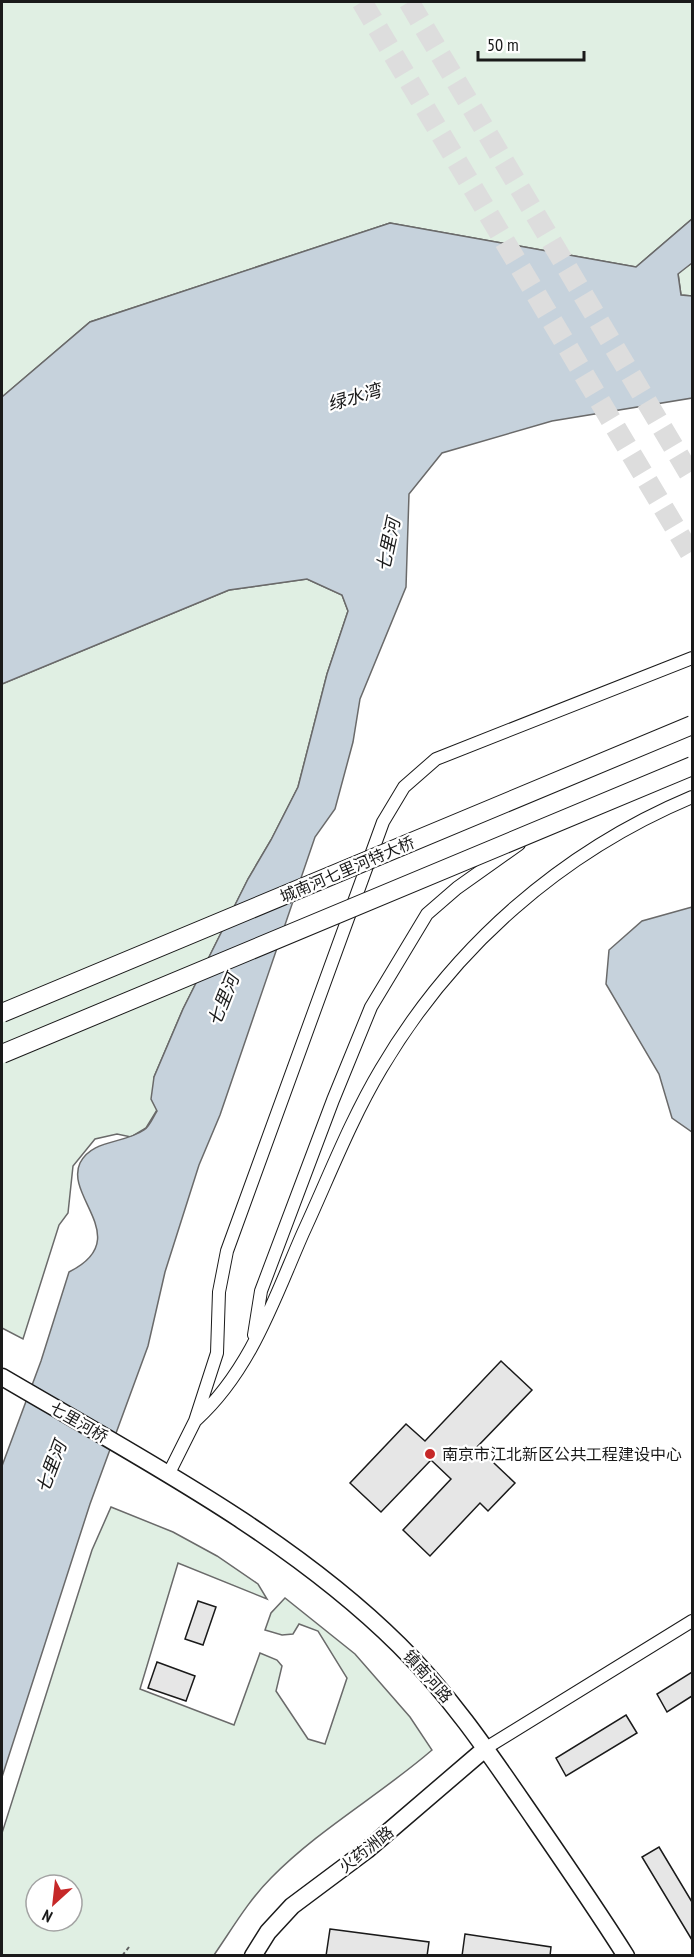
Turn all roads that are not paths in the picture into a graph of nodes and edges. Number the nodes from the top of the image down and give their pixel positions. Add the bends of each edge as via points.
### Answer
1 (693, 658) edge
2 (693, 725) edge
3 (693, 766) edge
4 (693, 797) edge
5 (539, 830) junction
6 (2, 1013) edge
7 (2, 1054) edge
8 (252, 1348) junction
9 (2, 1377) edge
10 (195, 1421) junction
11 (162, 1472) junction
12 (693, 1621) edge
13 (486, 1748) junction
14 (253, 1956) edge
15 (626, 1956) edge

1 - 10 street via 436,759 404,788 383,822 226,1251 219,1292 217,1353
2 - 6 main road, 城南河七里河特大桥, bridge
3 - 5 main road, bridge
4 - 8 street via 617,833 560,870 511,910 437,987 380,1071
5 - 7 main road, bridge
5 - 8 street, bridge via 457,888 428,914 371,1007 261,1291
8 - 10 street via 215,1402
9 - 11 street, 七里河桥
10 - 11 street
11 - 13 street, 镇南河路 via 335,1588 399,1645 456,1707
12 - 13 street
13 - 14 street, 火药洲路 via 367,1850 292,1906
13 - 15 street, 镇南河路

